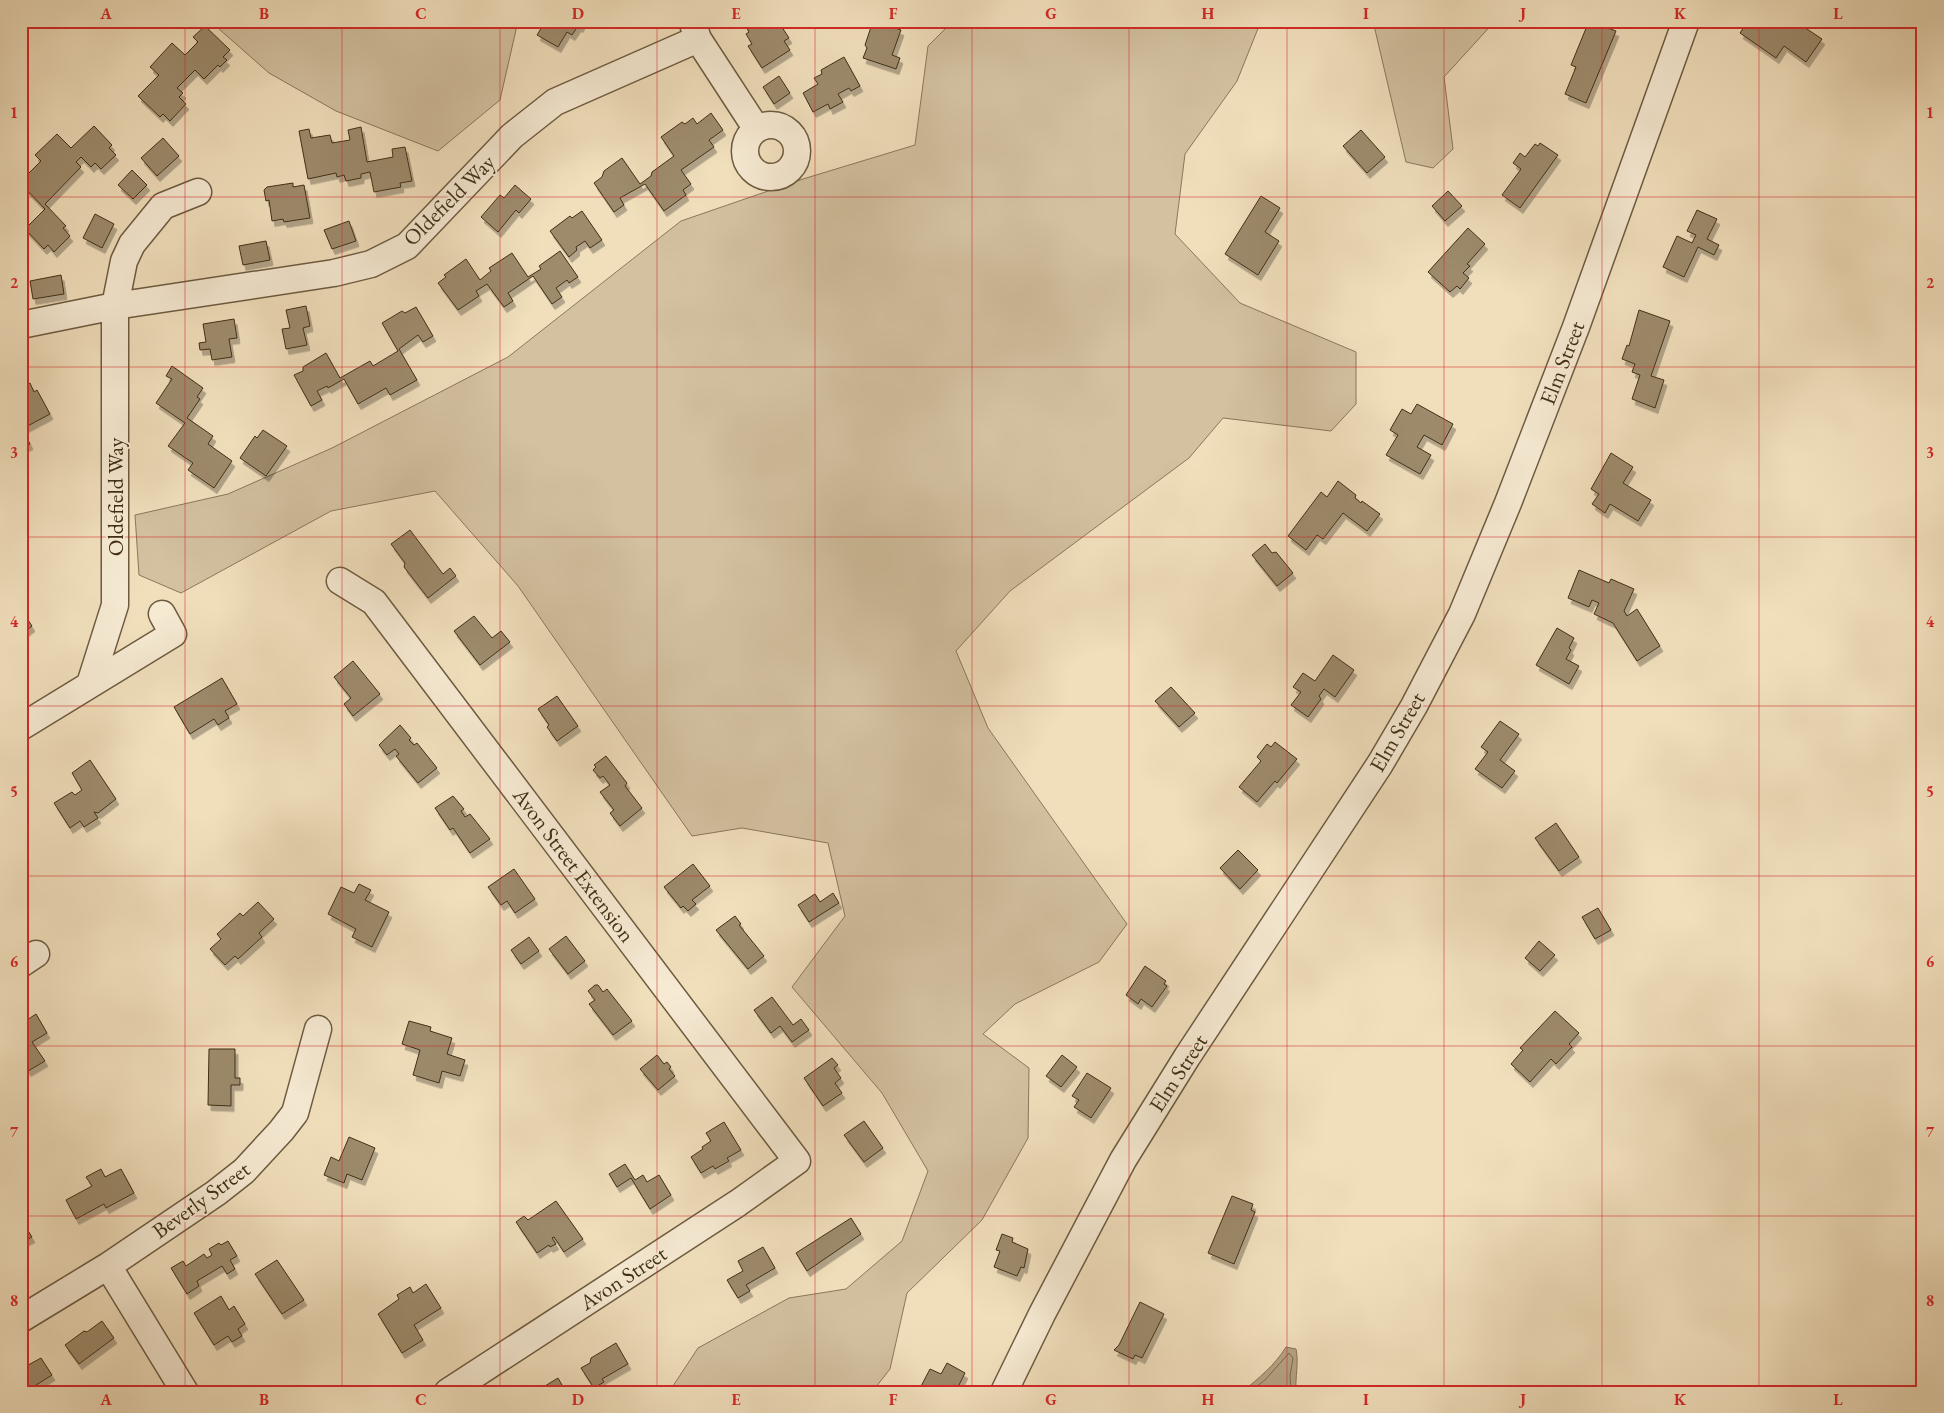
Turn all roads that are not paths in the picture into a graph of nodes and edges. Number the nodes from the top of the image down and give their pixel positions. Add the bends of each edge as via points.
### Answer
1 (1686, 21) edge
2 (695, 30) edge
3 (756, 128) dead end
4 (198, 192) dead end
5 (115, 306) junction
6 (21, 325) edge
7 (340, 581) dead end
8 (162, 614) dead end
9 (90, 684) junction
10 (21, 727) edge
11 (318, 1029) dead end
12 (797, 1161) joint
13 (108, 1266) junction
14 (21, 1319) edge
15 (185, 1392) edge
16 (448, 1392) edge
17 (1004, 1392) edge

1 - 17 street, Elm Street via 1576,327 1462,614 1380,764 1123,1160
2 - 3 street, Oldefield Way
2 - 5 street, Oldefield Way via 555,102 512,136 408,246 371,264 334,273
4 - 5 street, Oldefield Way via 162,206 132,244 124,261
5 - 6 street, Oldefield Way
5 - 9 street, Oldefield Way via 115,605
7 - 12 street, Avon Street Extension via 374,602
8 - 9 street via 173,634
9 - 10 street
11 - 13 street, Beverly Street via 294,1113 281,1131 244,1171 216,1193
12 - 16 street, Avon Street
13 - 14 street, Beverly Street
13 - 15 street

